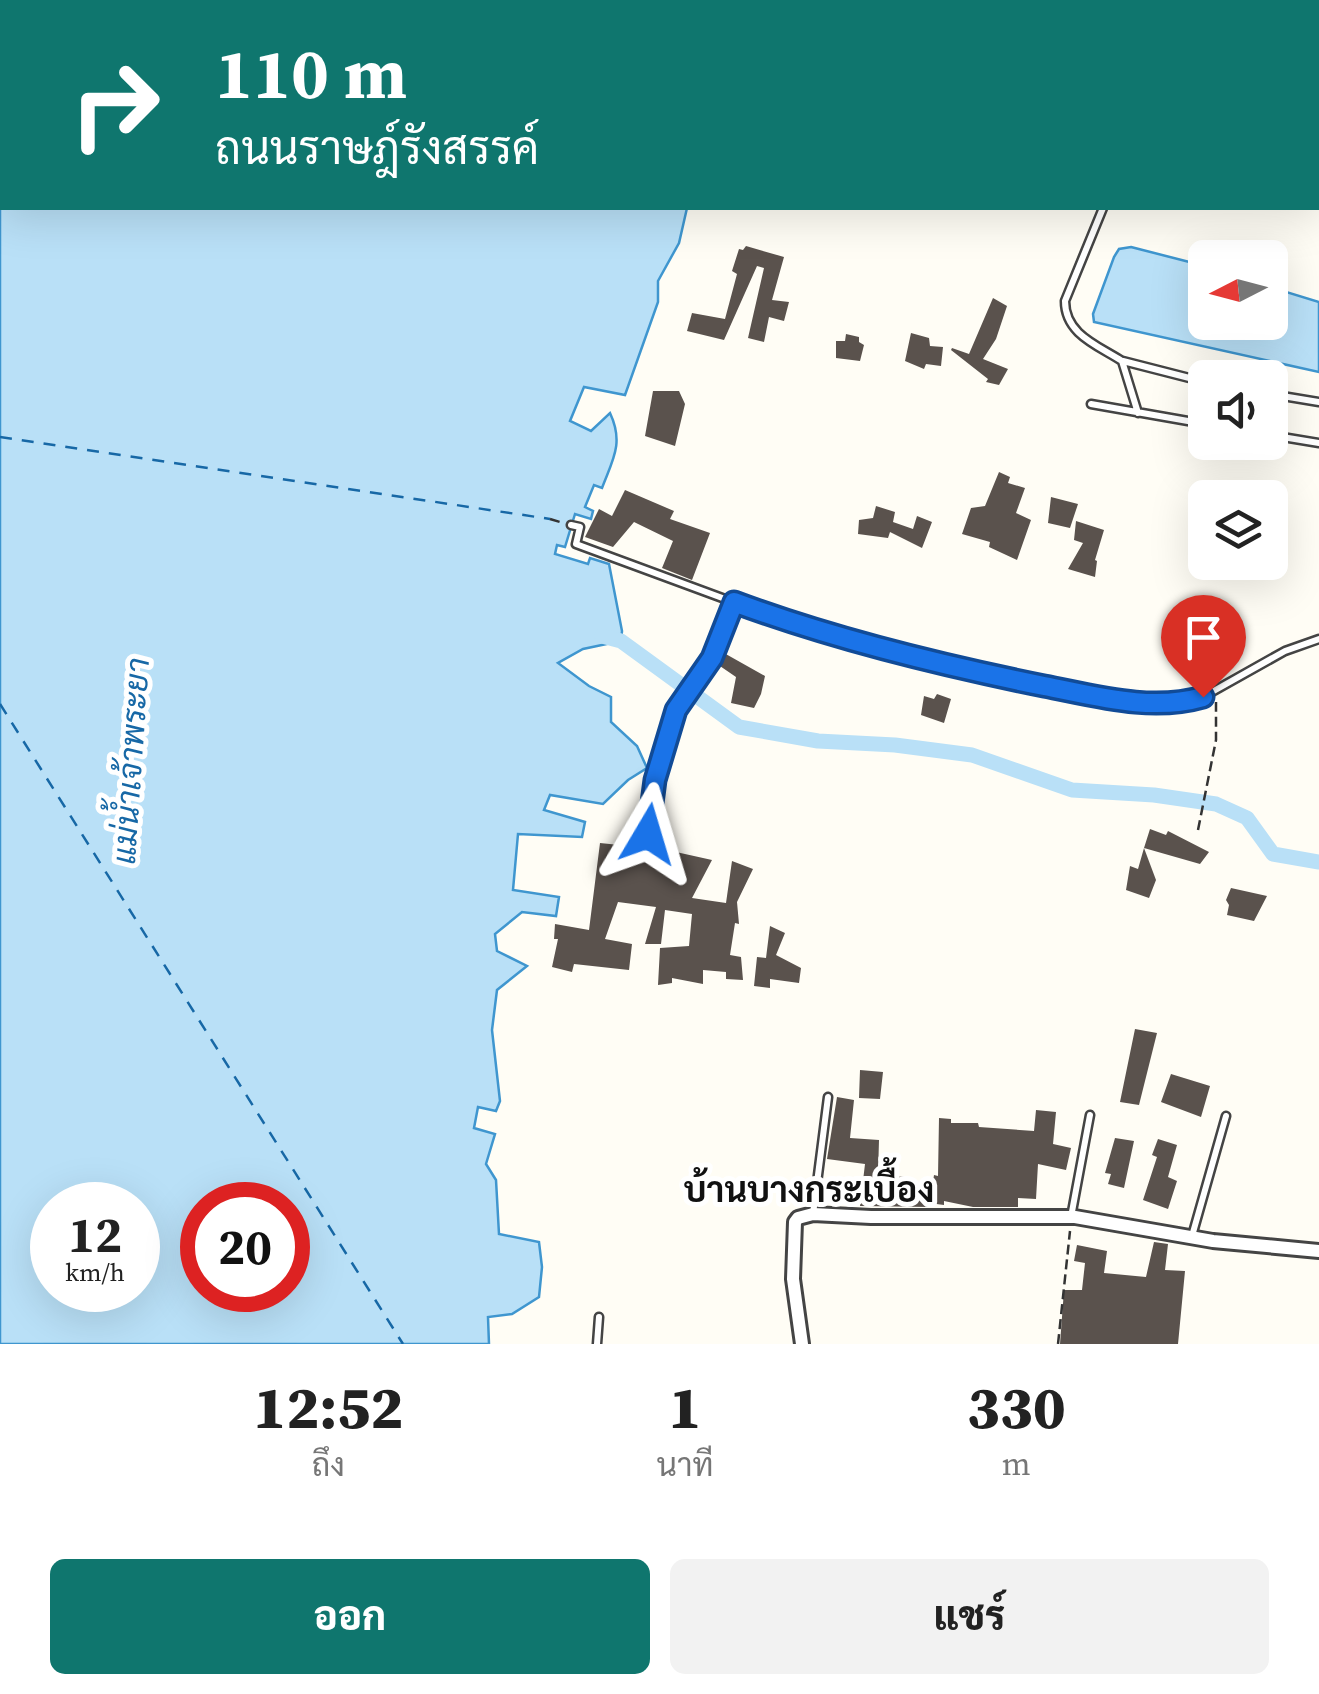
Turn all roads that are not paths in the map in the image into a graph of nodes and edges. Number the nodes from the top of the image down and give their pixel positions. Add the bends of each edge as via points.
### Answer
1 (1102, 210) edge
2 (1122, 360) junction
3 (1188, 377) edge
4 (1288, 397) edge
5 (1319, 402) edge
6 (1091, 404) dead end
7 (1138, 413) junction
8 (1188, 421) edge
9 (1288, 438) edge
10 (1319, 443) edge
11 (571, 525) dead end
12 (734, 602) junction
13 (1319, 639) edge
14 (648, 834) dead end
15 (828, 1096) dead end
16 (1090, 1115) dead end
17 (1226, 1116) dead end
18 (813, 1214) junction
19 (1073, 1217) junction
20 (1192, 1236) junction
21 (1319, 1251) edge
22 (599, 1317) dead end
23 (598, 1344) edge
24 (802, 1344) edge

1 - 2 lane via 1065,312 1074,331
2 - 3 lane
2 - 7 lane
4 - 5 lane
6 - 7 lane
7 - 8 lane
9 - 10 lane
11 - 12 lane via 580,527 576,544
12 - 13 lane via 978,673 1170,704 1216,691
12 - 14 lane via 716,647 676,710 655,780
15 - 18 lane
16 - 19 lane
17 - 20 lane
18 - 19 street
18 - 24 street via 795,1222 792,1279
19 - 20 street
20 - 21 street
22 - 23 lane

